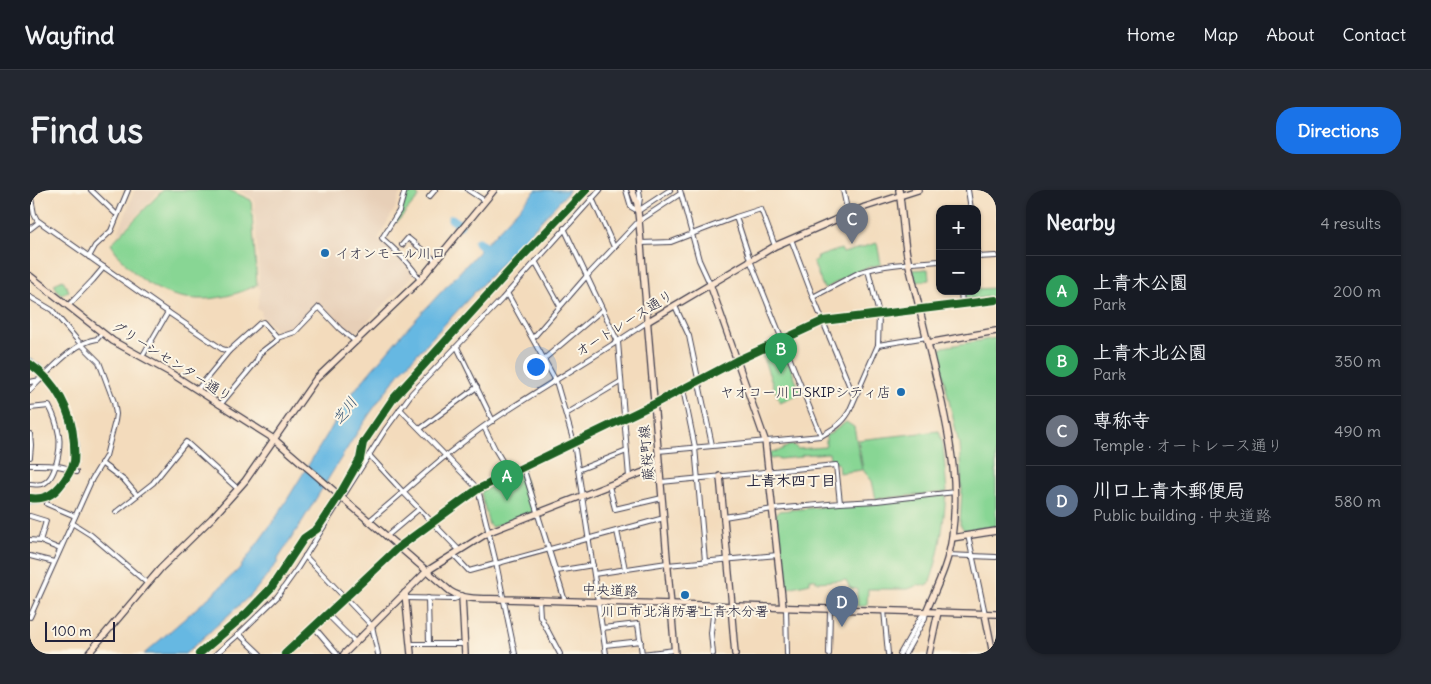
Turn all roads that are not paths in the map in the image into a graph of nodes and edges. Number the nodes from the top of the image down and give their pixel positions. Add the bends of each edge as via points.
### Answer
1 (35, 190) edge
2 (91, 190) edge
3 (128, 190) edge
4 (405, 190) edge
5 (435, 190) edge
6 (468, 190) edge
7 (494, 190) edge
8 (600, 190) edge
9 (626, 190) edge
10 (632, 190) edge
11 (639, 190) edge
12 (670, 190) edge
13 (843, 190) edge
14 (918, 190) edge
15 (968, 190) edge
16 (30, 192) edge
17 (680, 192) edge
18 (900, 193) edge
19 (429, 197) dead end
20 (592, 198) junction
21 (485, 201) junction
22 (970, 205) edge
23 (638, 211) junction
24 (115, 213) dead end
25 (848, 214) junction
26 (736, 217) junction
27 (639, 221) junction
28 (39, 222) junction
29 (564, 228) junction
30 (30, 229) edge
31 (691, 235) junction
32 (791, 239) junction
33 (641, 243) junction
34 (402, 245) dead end
35 (775, 246) junction
36 (614, 247) junction
37 (89, 256) junction
38 (996, 256) edge
39 (981, 257) edge
40 (750, 260) junction
41 (936, 260) edge
42 (436, 261) junction
43 (535, 261) junction
44 (908, 263) junction
45 (104, 267) junction
46 (868, 270) junction
47 (30, 276) edge
48 (586, 276) junction
49 (420, 280) junction
50 (710, 284) junction
51 (507, 293) junction
52 (961, 295) edge
53 (30, 297) edge
54 (814, 297) junction
55 (996, 300) edge
56 (962, 304) junction
57 (68, 306) junction
58 (560, 306) junction
59 (674, 306) junction
60 (602, 310) junction
61 (920, 310) junction
62 (168, 312) junction
63 (880, 314) junction
64 (823, 321) junction
65 (647, 322) junction
66 (996, 331) edge
67 (102, 333) junction
68 (278, 338) junction
69 (533, 338) junction
70 (782, 339) junction
71 (927, 340) junction
72 (356, 342) junction
73 (618, 342) junction
74 (82, 344) junction
75 (878, 345) junction
76 (457, 347) junction
77 (229, 351) junction
78 (142, 357) junction
79 (544, 359) junction
80 (736, 361) junction
81 (40, 380) junction
82 (556, 381) junction
83 (699, 381) junction
84 (30, 382) edge
85 (620, 382) junction
86 (476, 387) junction
87 (683, 388) junction
88 (30, 390) edge
89 (197, 390) junction
90 (855, 396) junction
91 (654, 404) junction
92 (220, 405) junction
93 (30, 408) edge
94 (400, 409) junction
95 (566, 414) junction
96 (624, 419) junction
97 (493, 421) junction
98 (484, 428) junction
99 (420, 429) junction
100 (30, 434) edge
101 (821, 436) junction
102 (274, 439) junction
103 (765, 440) junction
104 (574, 443) junction
105 (712, 445) junction
106 (695, 447) junction
107 (627, 451) junction
108 (658, 451) junction
109 (369, 455) junction
110 (446, 456) junction
111 (30, 458) edge
112 (101, 463) junction
113 (30, 465) edge
114 (56, 465) junction
115 (659, 466) junction
116 (523, 467) junction
117 (578, 470) junction
118 (76, 472) dead end
119 (769, 472) junction
120 (510, 474) junction
121 (720, 476) junction
122 (629, 478) junction
123 (698, 478) junction
124 (661, 482) junction
125 (30, 484) edge
126 (609, 486) junction
127 (238, 489) junction
128 (478, 489) junction
129 (403, 492) junction
130 (954, 492) junction
131 (137, 495) junction
132 (339, 495) junction
133 (582, 496) junction
134 (662, 498) junction
135 (840, 503) junction
136 (47, 504) dead end
137 (419, 509) junction
138 (773, 510) junction
139 (116, 512) dead end
140 (538, 513) junction
141 (30, 516) edge
142 (75, 516) junction
143 (724, 516) junction
144 (664, 518) junction
145 (369, 521) junction
146 (433, 522) junction
147 (72, 523) junction
148 (617, 531) junction
149 (996, 531) edge
150 (488, 532) junction
151 (387, 536) junction
152 (968, 536) junction
153 (589, 538) junction
154 (952, 538) junction
155 (30, 540) edge
156 (40, 541) junction
157 (400, 547) junction
158 (60, 549) junction
159 (550, 549) junction
160 (459, 550) junction
161 (453, 554) junction
162 (778, 555) junction
163 (30, 556) edge
164 (306, 556) junction
165 (948, 556) junction
166 (973, 557) junction
167 (996, 557) edge
168 (728, 560) junction
169 (705, 561) junction
170 (54, 562) junction
171 (496, 564) junction
172 (667, 564) junction
173 (593, 565) junction
174 (625, 569) junction
175 (427, 571) junction
176 (557, 571) junction
177 (594, 574) junction
178 (147, 584) junction
179 (405, 596) junction
180 (460, 596) junction
181 (346, 597) junction
182 (428, 598) junction
183 (504, 599) junction
184 (539, 600) junction
185 (566, 601) junction
186 (598, 602) junction
187 (671, 604) junction
188 (714, 606) junction
189 (732, 606) junction
190 (785, 607) junction
191 (830, 609) junction
192 (884, 610) junction
193 (926, 612) junction
194 (938, 612) junction
195 (328, 614) junction
196 (985, 614) junction
197 (996, 614) edge
198 (30, 617) edge
199 (372, 626) junction
200 (314, 627) junction
201 (602, 628) junction
202 (239, 634) junction
203 (356, 642) junction
204 (641, 642) junction
205 (410, 644) junction
206 (429, 644) junction
207 (464, 644) junction
208 (605, 645) junction
209 (675, 652) edge
210 (88, 654) edge
211 (216, 654) edge
212 (260, 654) edge
213 (285, 654) edge
214 (338, 654) edge
215 (344, 654) edge
216 (378, 654) edge
217 (411, 654) edge
218 (465, 654) edge
219 (515, 654) edge
220 (560, 654) edge
221 (606, 654) edge
222 (642, 654) edge
223 (713, 654) edge
224 (735, 654) edge
225 (787, 654) edge
226 (830, 654) edge
227 (888, 654) edge
228 (900, 654) edge
229 (905, 654) edge
230 (929, 654) edge
231 (993, 654) edge

1 - 16 street
2 - 24 street
3 - 37 street via 111,231 94,246
4 - 49 street via 399,211 382,238 403,257
5 - 19 street
6 - 21 street
7 - 21 street
8 - 20 street
9 - 23 street via 631,207
10 - 23 street, 蕨桜町線
11 - 23 street
12 - 23 street
13 - 25 street
14 - 18 street, オートレース通り
15 - 22 street
16 - 28 street
17 - 27 street
17 - 31 street
18 - 25 street, オートレース通り
18 - 44 street
20 - 29 street
20 - 36 street
21 - 42 street
23 - 27 street, 蕨桜町線
25 - 32 street, オートレース通り
26 - 31 street
26 - 35 street via 761,209
26 - 40 street
27 - 33 street, 蕨桜町線
27 - 36 street
28 - 30 street
28 - 37 street
29 - 43 street
29 - 48 street
31 - 33 street via 671,242
31 - 50 street via 698,260
32 - 35 street, オートレース通り
32 - 54 street
33 - 65 street, 蕨桜町線
34 - 42 street via 408,238
35 - 40 street, オートレース通り
36 - 48 street
37 - 45 street
38 - 39 street
40 - 50 street, オートレース通り
40 - 70 street
41 - 44 street
42 - 49 street
43 - 51 street
43 - 58 street
44 - 46 street
44 - 61 street
45 - 57 street
45 - 62 street
46 - 54 street
46 - 63 street
47 - 57 street, グリーンセンター通り
48 - 58 street
48 - 60 street
49 - 72 street
50 - 59 street, オートレース通り
50 - 80 street
51 - 69 street
51 - 76 street
52 - 56 street
53 - 74 street via 52,310
54 - 64 street
55 - 56 street
56 - 61 street
57 - 67 street, グリーンセンター通り
58 - 69 street
59 - 65 street, オートレース通り
59 - 83 street via 689,336
60 - 73 street
60 - 79 street
61 - 63 street
61 - 71 street
62 - 77 street
62 - 78 street
63 - 64 street
63 - 75 street
64 - 70 street
64 - 90 street
65 - 73 street, オートレース通り
65 - 91 street, 蕨桜町線
66 - 71 street
67 - 74 street via 97,339
67 - 78 street, グリーンセンター通り
68 - 72 street via 295,332 319,307
68 - 77 street via 263,322
68 - 92 street via 260,353
69 - 79 street
70 - 80 street
70 - 101 street
71 - 75 street
71 - 130 street via 950,439
72 - 102 street via 316,379
73 - 82 street, オートレース通り
73 - 85 street
74 - 81 street
74 - 112 street via 99,362 116,414 106,456
75 - 90 street
76 - 86 street
76 - 94 street
77 - 89 street
78 - 89 street, グリーンセンター通り
79 - 82 street
80 - 83 street
80 - 103 street
81 - 84 street
81 - 88 street
82 - 95 street
82 - 97 street, オートレース通り
83 - 87 street
83 - 105 street
85 - 95 street
85 - 96 street
86 - 97 street
86 - 99 street
87 - 91 street
87 - 106 street
89 - 92 street, グリーンセンター通り
90 - 101 street via 844,420
91 - 96 street
91 - 108 street, 蕨桜町線
92 - 102 street, グリーンセンター通り
93 - 114 street via 49,406 55,416 59,437
94 - 99 street
94 - 109 street
95 - 104 street
96 - 104 street
96 - 107 street
97 - 98 street, オートレース通り
98 - 110 street, オートレース通り
98 - 120 street
99 - 110 street
100 - 111 street
101 - 103 street
102 - 127 street
102 - 132 street, グリーンセンター通り
103 - 105 street
103 - 119 street
104 - 116 street
104 - 117 street
105 - 106 street
106 - 108 street
106 - 123 street
107 - 117 street
107 - 122 street
108 - 115 street, 蕨桜町線
109 - 129 street
109 - 132 street
110 - 128 street
110 - 129 street, オートレース通り
112 - 131 street
112 - 142 street
113 - 114 street
114 - 118 street
114 - 125 street via 47,481
115 - 122 street
115 - 124 street, 蕨桜町線
116 - 120 street
116 - 140 street
117 - 133 street
119 - 121 street
119 - 135 street via 836,465
119 - 138 street
120 - 128 street
121 - 123 street
121 - 143 street
122 - 126 street
123 - 124 street
123 - 169 street
124 - 134 street, 蕨桜町線
126 - 133 street
126 - 134 street via 615,509
127 - 131 street via 186,442 152,483
127 - 178 street
128 - 146 street
128 - 150 street
129 - 137 street
129 - 145 street, オートレース通り
130 - 135 street
130 - 154 street
131 - 139 street
132 - 145 street
132 - 164 street
133 - 140 street
133 - 153 street
134 - 144 street, 蕨桜町線
135 - 138 street
136 - 142 street
137 - 146 street
137 - 151 street
138 - 143 street
138 - 162 street
140 - 150 street
140 - 159 street
141 - 156 street via 46,521
142 - 147 street
143 - 168 street
144 - 148 street
144 - 172 street, 蕨桜町線
145 - 151 street
146 - 157 street
146 - 160 street
147 - 158 street
147 - 178 street via 91,535
148 - 153 street
148 - 174 street
149 - 152 street
150 - 160 street
150 - 171 street
151 - 157 street
152 - 154 street
152 - 166 street
153 - 159 street
153 - 173 street
154 - 165 street
155 - 156 street
156 - 158 street
157 - 175 street
157 - 181 street
158 - 170 street
159 - 171 street
159 - 176 street
160 - 161 street
161 - 171 street via 469,571
161 - 175 street
162 - 168 street
162 - 190 street
163 - 170 street
164 - 181 street
164 - 202 street via 277,598
165 - 166 street
165 - 193 street
166 - 167 street
166 - 196 street
168 - 169 street
168 - 189 street
169 - 172 street
170 - 198 street
171 - 183 street
172 - 174 street
172 - 187 street, 蕨桜町線
173 - 176 street
173 - 177 street
174 - 177 street
175 - 179 street
175 - 180 street
176 - 185 street
177 - 186 street
178 - 210 street
179 - 182 street
179 - 199 street
179 - 205 street
180 - 182 street via 454,599
180 - 183 street, 中央道路
180 - 207 street
181 - 195 street
181 - 199 street
182 - 206 street
183 - 184 street, 中央道路
183 - 219 street
184 - 185 street, 中央道路
184 - 220 street via 540,616
185 - 186 street, 中央道路
186 - 187 street, 中央道路
186 - 201 street
187 - 188 street, 中央道路
187 - 209 street, 蕨桜町線
188 - 189 street, 中央道路
188 - 223 street
189 - 190 street, 中央道路
189 - 224 street
190 - 191 street, 中央道路
190 - 225 street
191 - 192 street, 中央道路
191 - 226 street
192 - 193 street, 中央道路
192 - 227 street
193 - 194 street, 中央道路
193 - 228 street
193 - 229 street
194 - 196 street, 中央道路
194 - 230 street
195 - 200 street
195 - 203 street
196 - 197 street, 中央道路
196 - 231 street
199 - 203 street
199 - 216 street
200 - 213 street
200 - 214 street
201 - 204 street via 638,624
201 - 208 street
202 - 211 street
202 - 212 street
203 - 215 street
204 - 208 street
204 - 222 street
205 - 206 street
205 - 217 street
206 - 207 street
207 - 218 street
208 - 221 street
209 - 222 street

